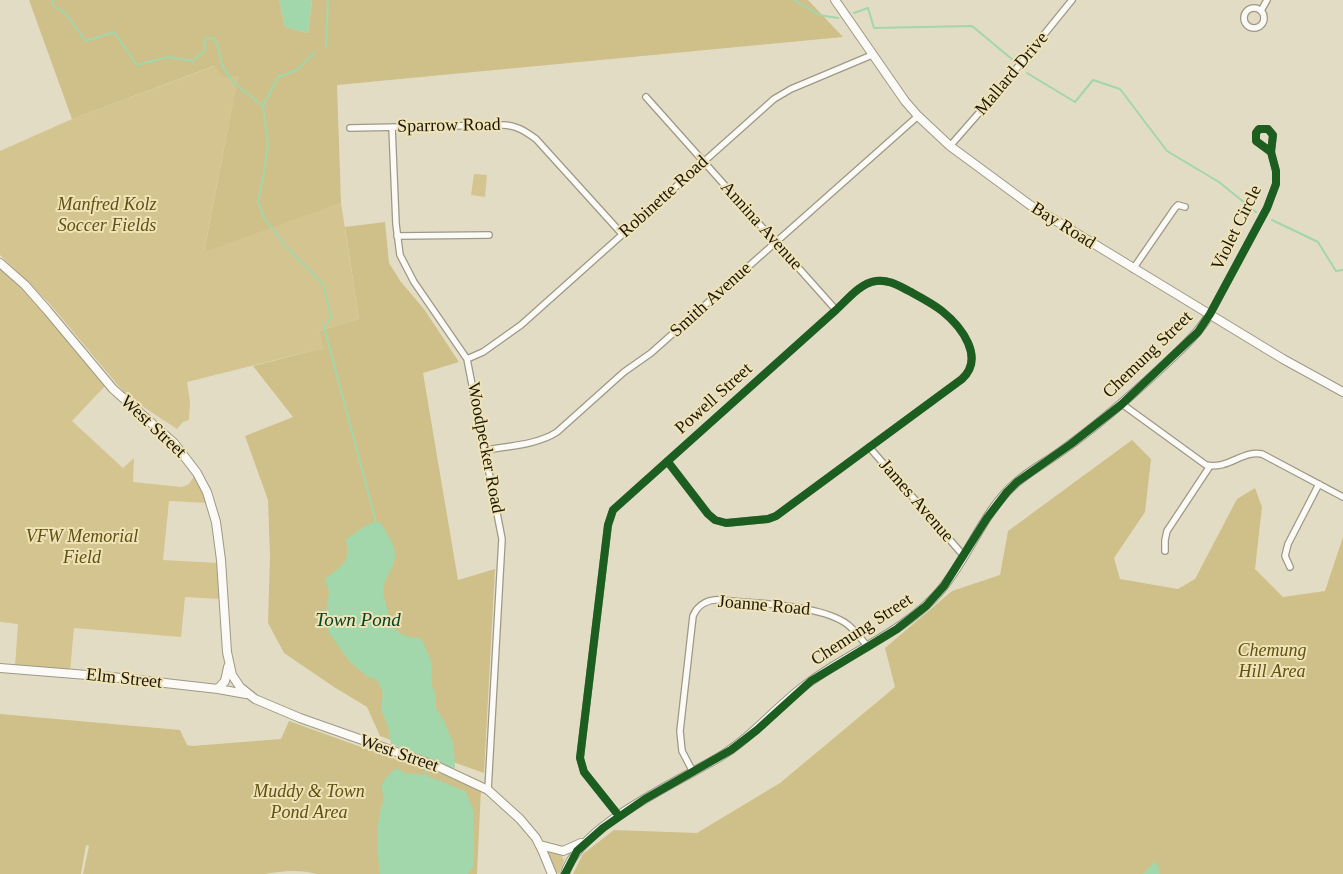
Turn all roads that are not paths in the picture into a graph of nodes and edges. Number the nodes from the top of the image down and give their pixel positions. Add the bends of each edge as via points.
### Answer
1 (835, 0) edge
2 (1072, 0) edge
3 (1267, 0) edge
4 (1261, 10) dead end
5 (872, 55) junction
6 (646, 97) dead end
7 (918, 116) junction
8 (392, 127) junction
9 (350, 128) dead end
10 (950, 146) junction
11 (1271, 152) dead end
12 (703, 161) junction
13 (1185, 207) dead end
14 (622, 234) junction
15 (489, 235) dead end
16 (397, 236) junction
17 (776, 242) junction
18 (0, 262) edge
19 (1133, 269) junction
20 (836, 310) junction
21 (1210, 314) junction
22 (467, 359) junction
23 (1343, 392) edge
24 (1122, 404) junction
25 (869, 446) junction
26 (486, 450) junction
27 (668, 462) junction
28 (1210, 466) junction
29 (1319, 484) junction
30 (1343, 497) edge
31 (1165, 552) dead end
32 (963, 556) junction
33 (1290, 567) dead end
34 (868, 647) junction
35 (229, 660) junction
36 (0, 668) edge
37 (218, 688) junction
38 (248, 695) junction
39 (693, 772) junction
40 (488, 790) junction
41 (619, 816) junction
42 (590, 839) junction
43 (540, 845) junction
44 (552, 874) edge
45 (565, 874) edge

1 - 5 street, Bay Road
2 - 10 street, Mallard Drive
3 - 4 street
5 - 7 street, Bay Road
5 - 12 street, Robinette Road via 782,94
6 - 12 street, Annina Avenue
7 - 10 street, Bay Road
7 - 17 street, Smith Avenue
8 - 9 street, Sparrow Road
8 - 14 street, Sparrow Road via 509,125 523,129 536,139
8 - 16 street, Woodpecker Road
10 - 19 street, Bay Road via 1030,206
11 - 21 street, Violet Circle via 1276,177 1271,201
12 - 14 street, Robinette Road
12 - 17 street, Annina Avenue
13 - 19 street via 1178,205 1175,208
14 - 22 street, Robinette Road via 515,330
15 - 16 street
16 - 22 street, Woodpecker Road via 408,274
17 - 20 street, Annina Avenue
17 - 26 street, Smith Avenue via 557,432 548,437
18 - 35 street, West Street via 25,285 116,392 174,443 194,468 207,492 216,522
19 - 21 street, Bay Road
20 - 25 street, Powell Street via 868,283 886,281 941,310 955,324 971,350 972,363 967,374
20 - 27 street, Powell Street
21 - 23 street, Bay Road
21 - 24 street, Chemung Street via 1195,335
22 - 26 street, Woodpecker Road
24 - 28 street
24 - 32 street, Chemung Street via 1012,487 997,503
25 - 27 street, Powell Street via 779,514 768,519 734,522 718,521 710,516
25 - 32 street, James Avenue
26 - 40 street, Woodpecker Road via 503,546
27 - 41 street, Powell Street via 616,507 609,521 580,758 584,772
28 - 29 street via 1257,453
28 - 31 street via 1167,531
29 - 30 street
29 - 33 street via 1288,544 1286,556
32 - 34 street, Chemung Street via 944,586 926,606
34 - 39 street, Chemung Street via 811,681 743,741
34 - 39 street, Joanne Road via 844,622 820,612 722,600 704,603 693,616 680,731 682,751
35 - 37 street, West Street via 226,678
35 - 38 street, West Street via 232,675
36 - 37 street, Elm Street
37 - 38 street, Elm Street
38 - 40 street, West Street via 300,718 439,767
39 - 41 street, Chemung Street
40 - 43 street, West Street via 520,819
41 - 42 street, Chemung Street
42 - 43 street, Chemung Street via 564,851
42 - 45 street, Chemung Street via 573,856
43 - 44 street, West Street

